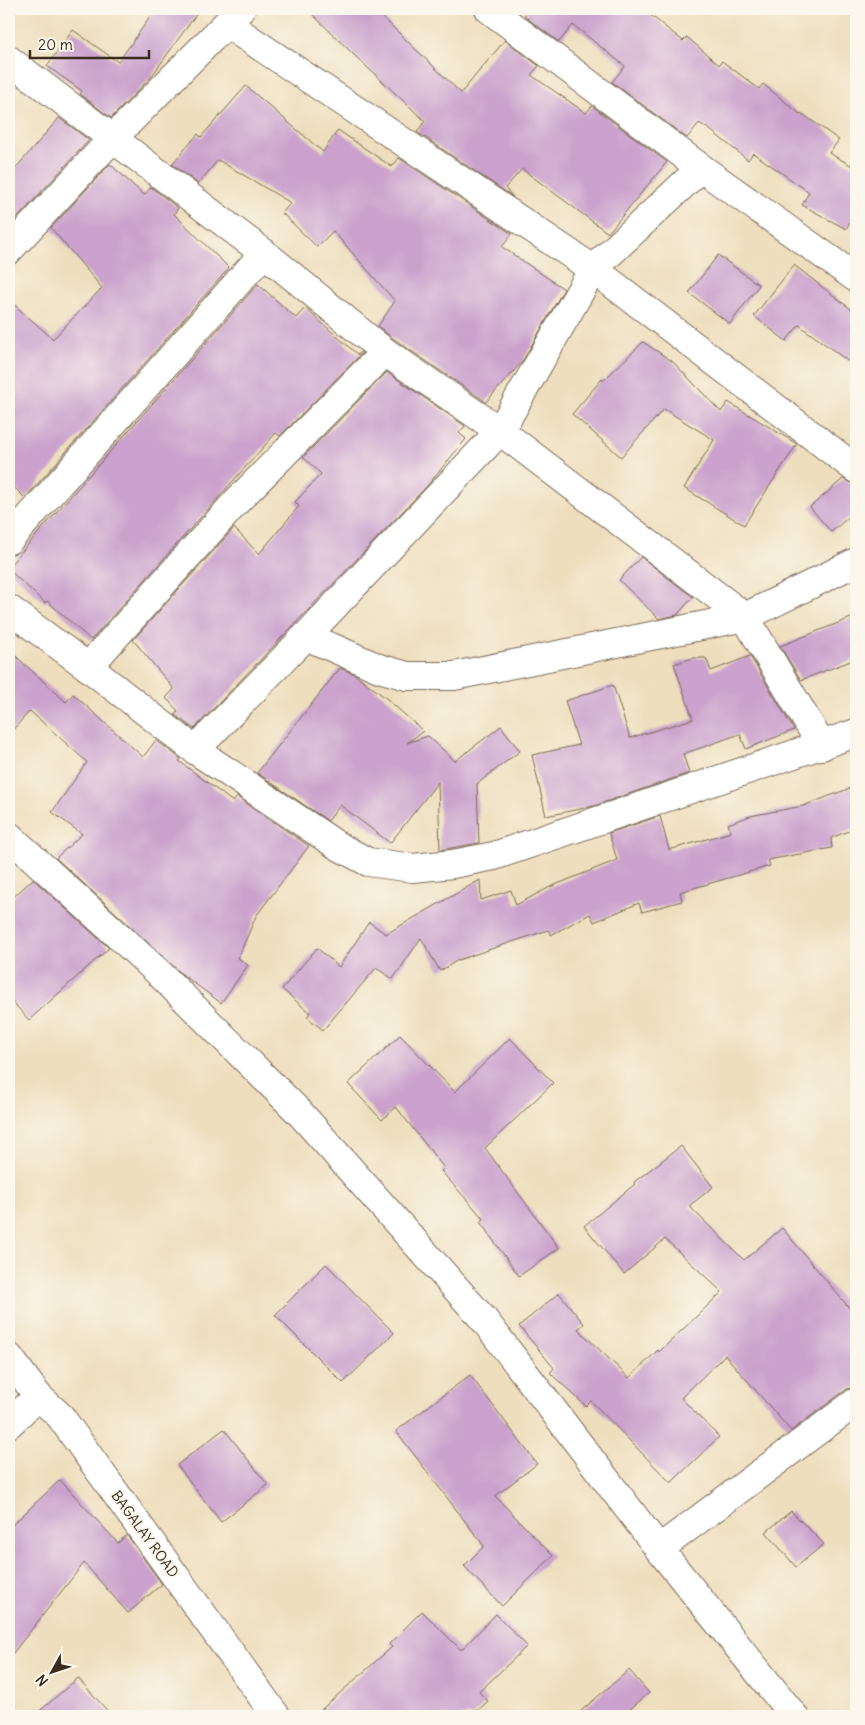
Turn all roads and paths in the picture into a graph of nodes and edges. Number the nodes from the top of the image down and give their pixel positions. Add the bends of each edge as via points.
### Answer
1 (489, 9) edge
2 (234, 16) edge
3 (9, 60) edge
4 (112, 139) junction
5 (702, 168) junction
6 (9, 250) edge
7 (264, 253) junction
8 (594, 269) junction
9 (856, 278) edge
10 (385, 352) junction
11 (500, 430) junction
12 (856, 469) edge
13 (9, 540) edge
14 (856, 562) edge
15 (9, 609) edge
16 (745, 617) junction
17 (306, 636) junction
18 (88, 667) junction
19 (856, 733) edge
20 (822, 746) junction
21 (195, 750) junction
22 (9, 836) edge
23 (9, 1357) edge
24 (38, 1396) junction
25 (856, 1402) edge
26 (9, 1424) edge
27 (659, 1548) junction
28 (276, 1716) edge
29 (794, 1716) edge

1 - 5 street
2 - 4 street
2 - 8 street
3 - 4 street
4 - 6 street
4 - 7 street
5 - 8 street
5 - 9 street
7 - 10 street
7 - 13 street
8 - 11 street
8 - 12 street
10 - 11 street
10 - 18 street via 237,501
11 - 16 street
11 - 17 street
14 - 16 street
15 - 18 street
16 - 17 street via 454,676 407,676 379,668
16 - 20 street
17 - 21 street
18 - 21 street
19 - 20 street
20 - 21 street via 494,856 413,868 368,862 338,846
22 - 27 street via 159,973 300,1112 485,1322
23 - 24 street, BAGALAY ROAD
24 - 26 street
24 - 28 street, BAGALAY ROAD via 60,1416
25 - 27 street
27 - 29 street

